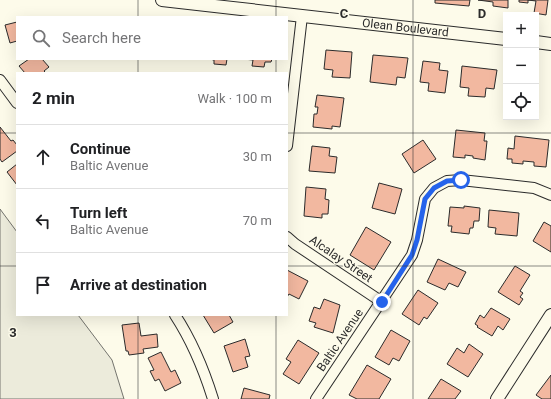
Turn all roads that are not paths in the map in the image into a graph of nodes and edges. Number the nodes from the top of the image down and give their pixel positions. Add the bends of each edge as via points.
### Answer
1 (162, 0) edge
2 (302, 16) junction
3 (503, 39) edge
4 (539, 42) edge
5 (551, 44) edge
6 (0, 80) edge
7 (16, 102) edge
8 (288, 137) edge
9 (551, 195) edge
10 (288, 238) edge
11 (382, 302) junction
12 (176, 316) edge
13 (551, 316) edge
14 (213, 399) edge
15 (316, 399) edge
16 (497, 399) edge

1 - 2 street, Olean Boulevard
2 - 3 street, Olean Boulevard
2 - 8 street
4 - 5 street
6 - 7 street
9 - 11 street, Baltic Avenue via 534,188 461,180 447,181 434,188 425,199 412,255
10 - 11 street, Alcalay Street
11 - 15 street, Baltic Avenue
12 - 14 street via 206,376
13 - 16 street

